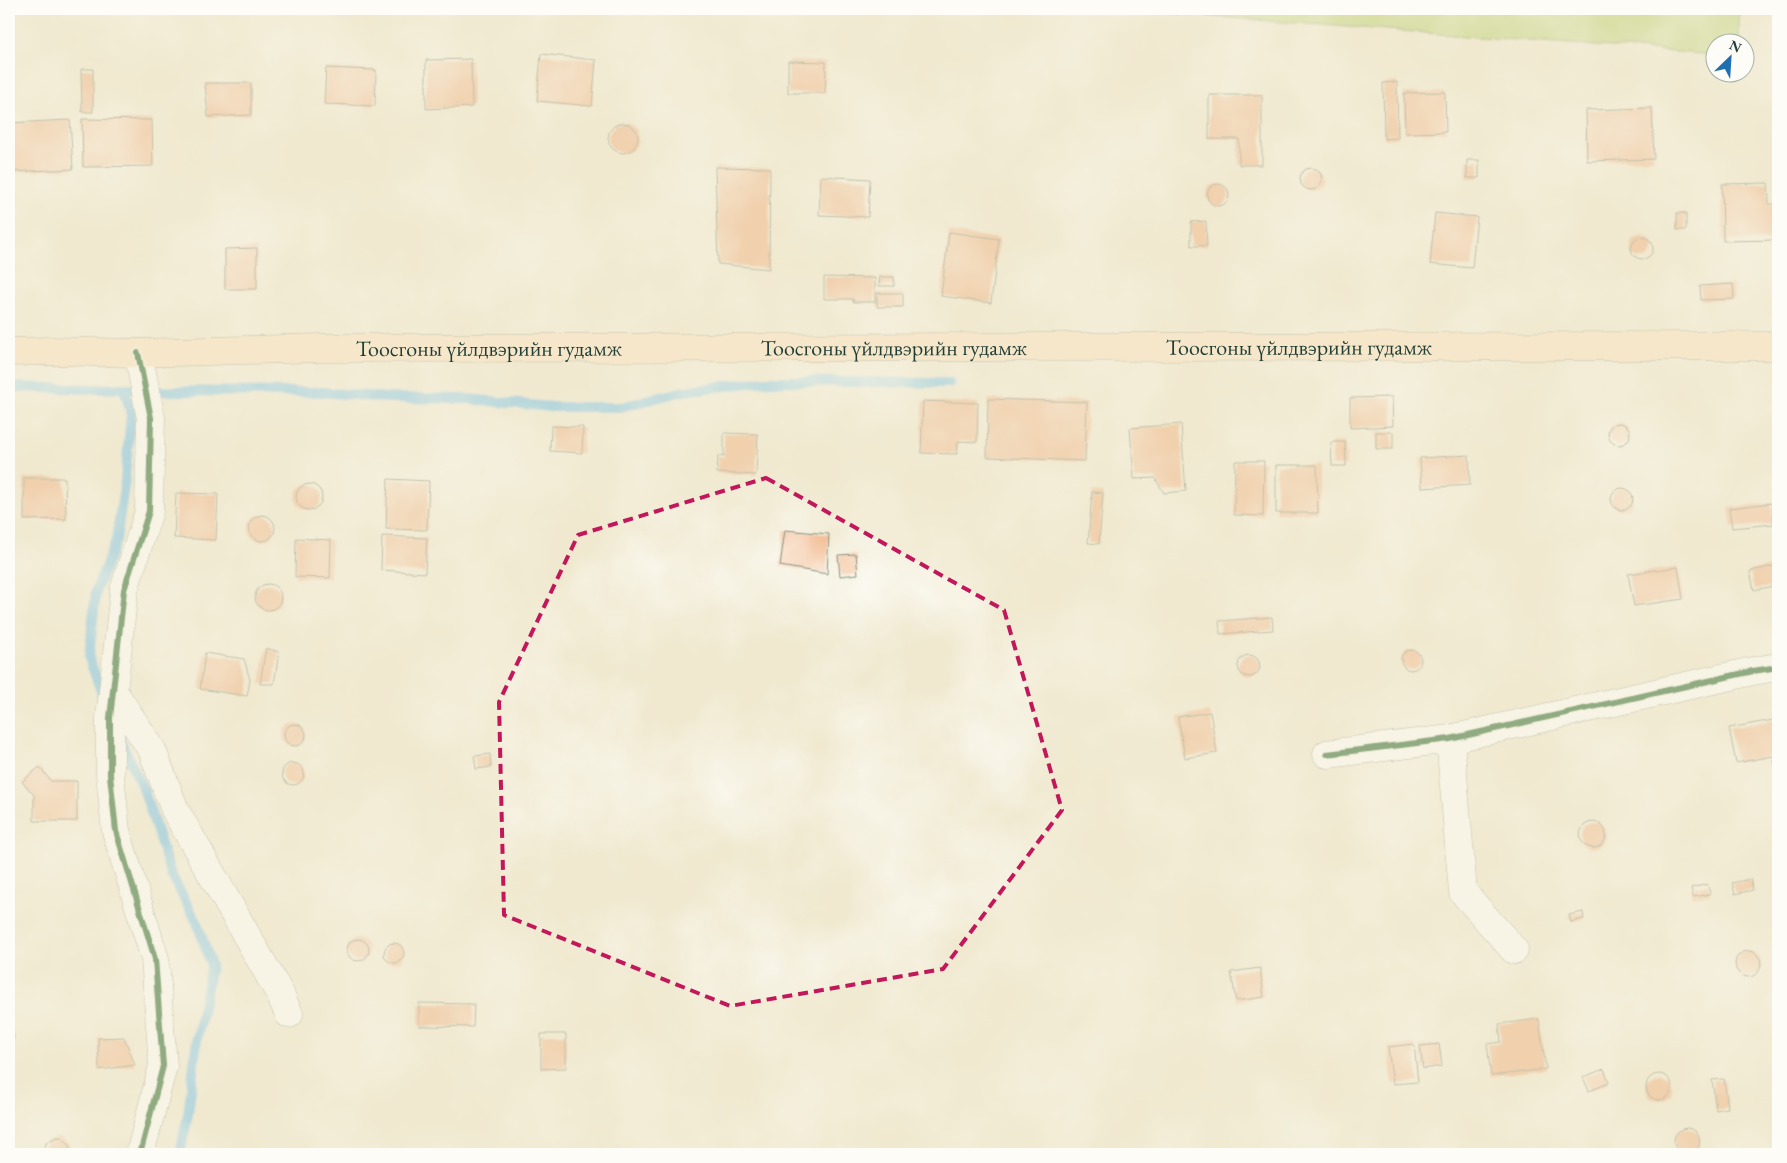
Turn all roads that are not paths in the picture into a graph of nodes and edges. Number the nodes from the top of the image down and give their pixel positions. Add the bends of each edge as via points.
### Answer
1 (1778, 346) edge
2 (9, 352) edge
3 (138, 353) junction
4 (1778, 667) edge
5 (113, 691) junction
6 (1450, 739) junction
7 (1327, 754) dead end
8 (1514, 950) dead end
9 (289, 1014) dead end
10 (140, 1154) edge

1 - 3 main road, Тоосгоны үйлдвэрийн гудамж via 320,348
2 - 3 main road, Тоосгоны үйлдвэрийн гудамж
3 - 5 street via 151,418 149,511 124,590
4 - 6 street
5 - 9 street via 152,750 175,810
5 - 10 street via 110,775 116,831 154,959 163,1066
6 - 7 street
6 - 8 street via 1463,892

